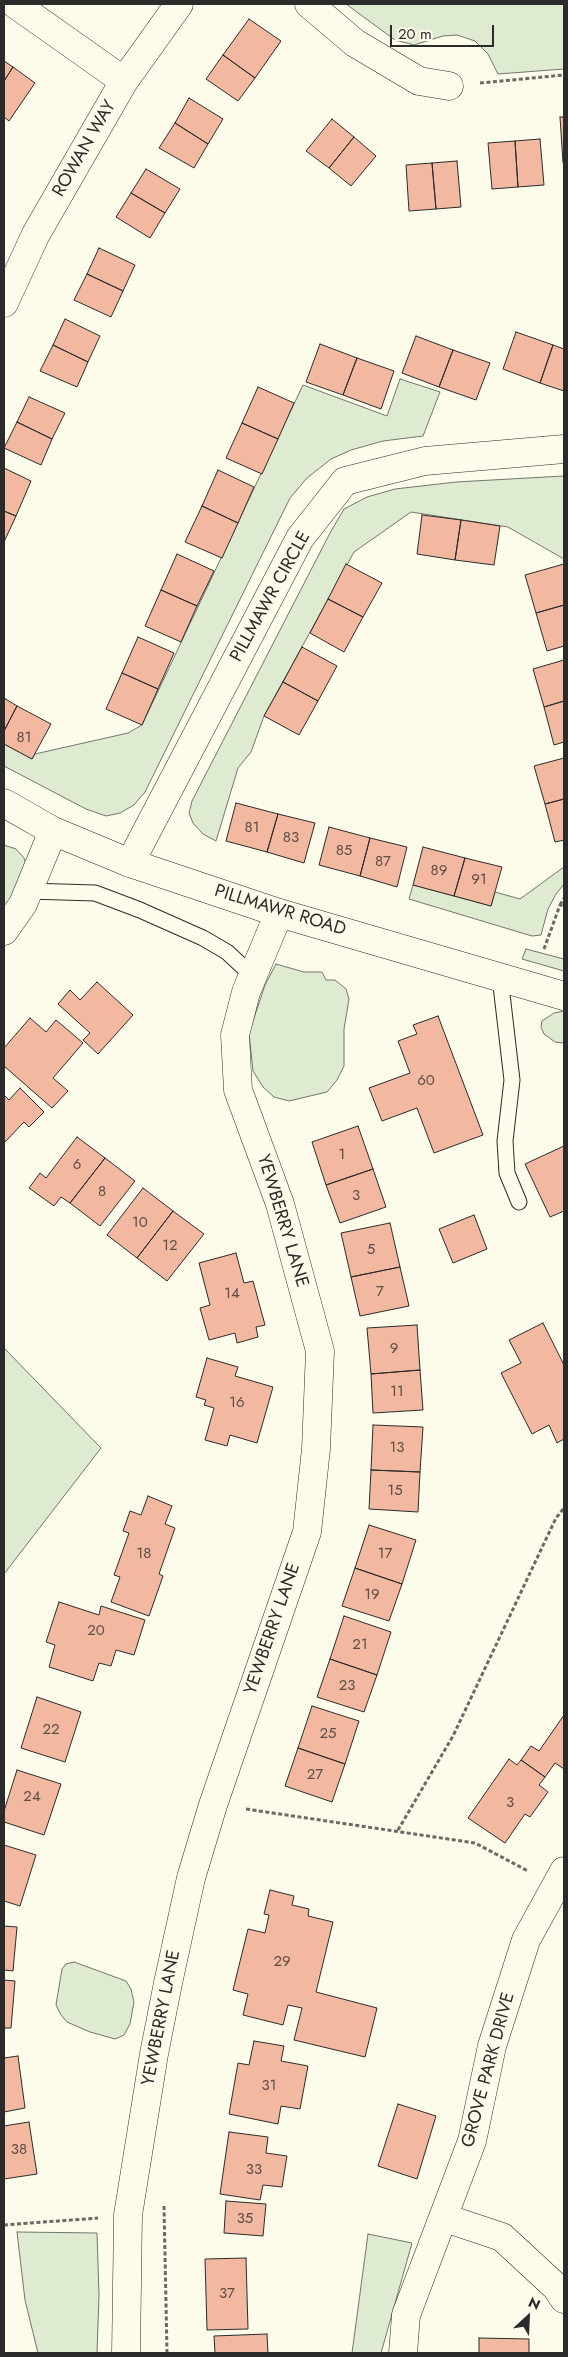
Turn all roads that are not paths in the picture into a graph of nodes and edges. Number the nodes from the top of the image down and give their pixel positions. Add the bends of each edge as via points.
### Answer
1 (15, 4) edge
2 (179, 4) edge
3 (308, 4) edge
4 (124, 81) junction
5 (449, 86) road end
6 (4, 303) edge
7 (564, 449) edge
8 (4, 804) edge
9 (53, 830) junction
10 (130, 863) junction
11 (28, 891) junction
12 (279, 913) junction
13 (4, 931) edge
14 (500, 977) junction
15 (256, 979) junction
16 (564, 996) edge
17 (520, 1202) dead end
18 (560, 1878) edge
19 (444, 2218) junction
20 (564, 2298) edge
21 (126, 2353) edge
22 (403, 2353) edge

1 - 4 street
2 - 4 street, ROWAN WAY
3 - 5 street via 355,43 411,76 420,81
4 - 6 street, ROWAN WAY via 36,234
7 - 10 street, PILLMAWR CIRCLE via 425,460 345,481 300,538
8 - 9 street, PILLMAWR ROAD
9 - 10 street, PILLMAWR ROAD
9 - 11 street
10 - 12 street, PILLMAWR ROAD
11 - 13 street
11 - 15 lane via 94,893 140,910 227,952
12 - 14 street, PILLMAWR ROAD
12 - 15 street, YEWBERRY LANE
14 - 16 street, PILLMAWR ROAD
14 - 17 lane via 512,1080 505,1141 507,1173
15 - 21 street, YEWBERRY LANE via 246,992 235,1035 238,1090 280,1204 320,1351 316,1449 307,1532 213,1804 191,1878 159,2027 128,2215
18 - 19 street, GROVE PARK DRIVE via 526,1940 492,2046 472,2140
19 - 20 street via 502,2237
19 - 22 street, GROVE PARK DRIVE via 406,2316

